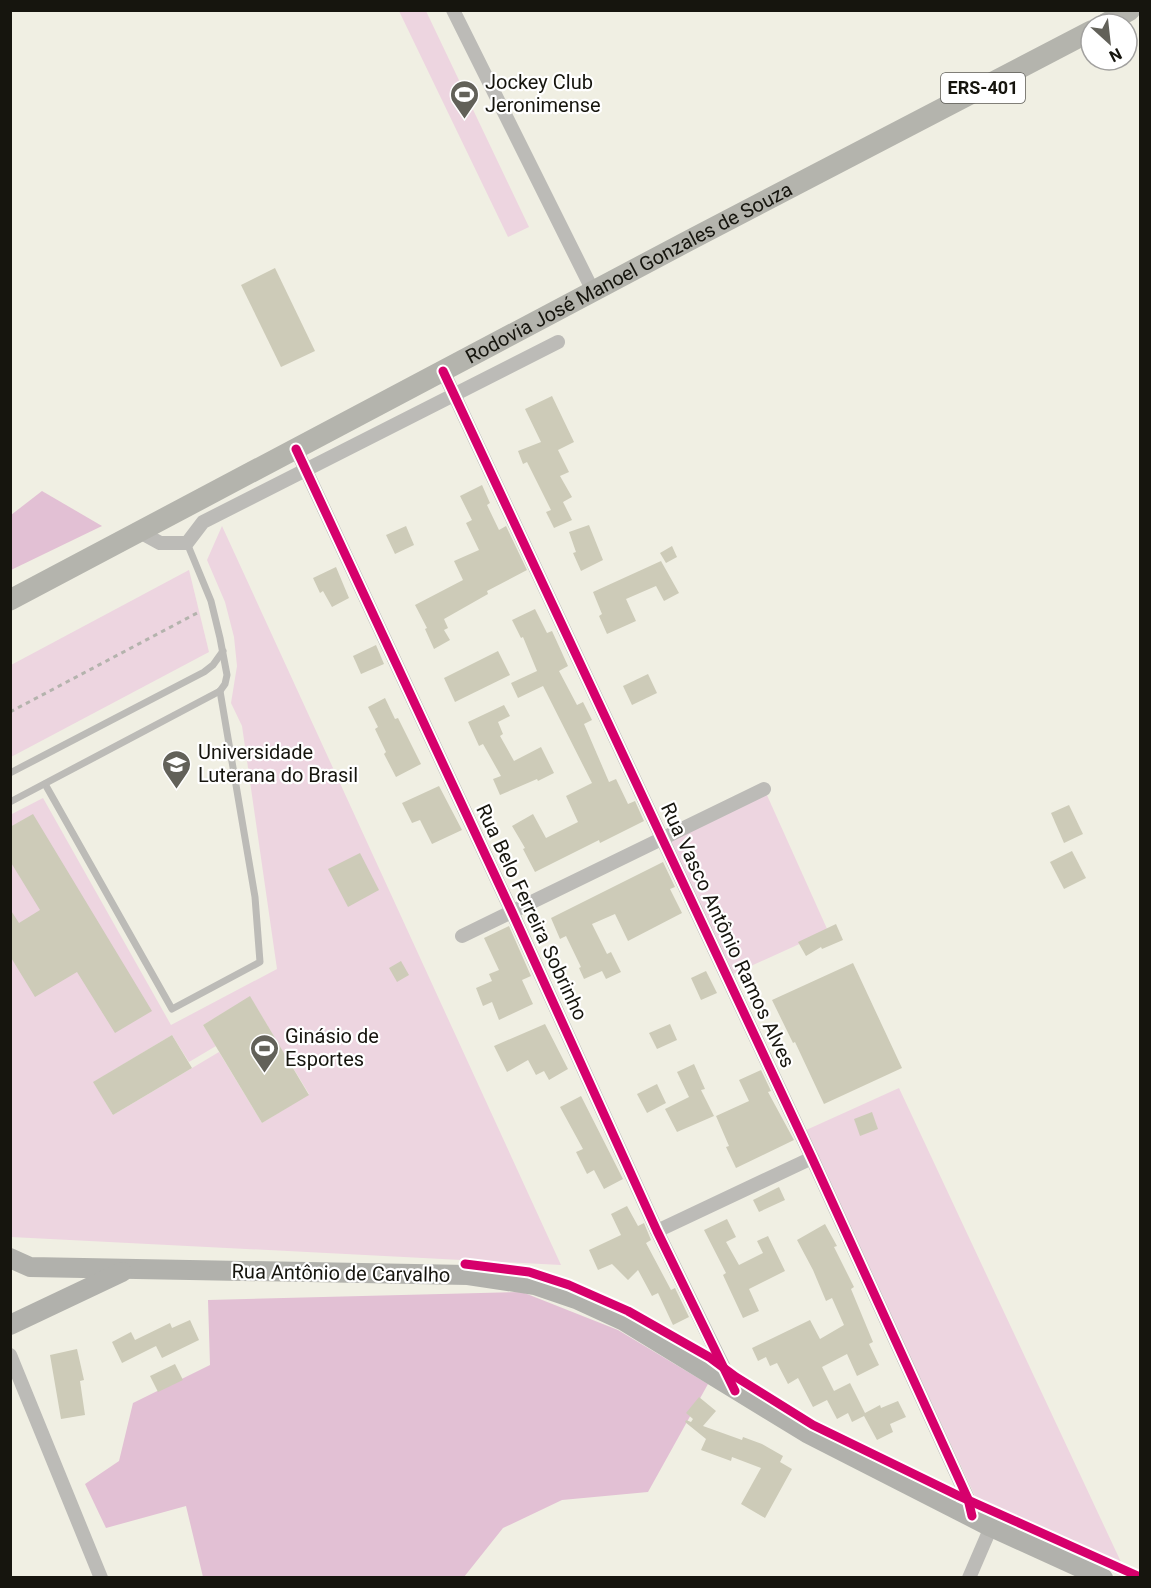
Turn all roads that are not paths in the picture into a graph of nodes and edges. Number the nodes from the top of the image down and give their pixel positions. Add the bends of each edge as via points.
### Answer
1 (453, 10) edge
2 (1079, 37) edge
3 (593, 291) junction
4 (558, 342) dead end
5 (443, 371) junction
6 (454, 394) junction
7 (296, 449) junction
8 (307, 470) junction
9 (207, 496) junction
10 (203, 522) junction
11 (140, 532) junction
12 (187, 543) junction
13 (10, 600) edge
14 (223, 651) junction
15 (220, 691) junction
16 (10, 773) edge
17 (45, 784) junction
18 (764, 789) dead end
19 (10, 802) edge
20 (662, 838) junction
21 (512, 912) junction
22 (462, 936) dead end
23 (812, 1158) junction
24 (657, 1231) junction
25 (10, 1258) edge
26 (126, 1270) junction
27 (10, 1325) edge
28 (10, 1355) edge
29 (735, 1390) junction
30 (972, 1516) junction
31 (991, 1527) junction
32 (101, 1578) edge
33 (969, 1578) edge
34 (1103, 1578) edge

1 - 3 street
2 - 3 main road, Rodovia José Manoel Gonzales de Souza / ERS-401
3 - 5 main road, Rodovia José Manoel Gonzales de Souza / ERS-401
4 - 6 street
5 - 6 street, Rua Vasco Antônio Ramos Alves
5 - 7 main road, Rodovia José Manoel Gonzales de Souza / ERS-401
6 - 8 street
6 - 20 street, Rua Vasco Antônio Ramos Alves
7 - 8 street, Rua Belo Ferreira Sobrinho
7 - 9 main road, Rodovia José Manoel Gonzales de Souza / ERS-401
8 - 10 street
8 - 21 street, Rua Belo Ferreira Sobrinho
9 - 10 street
9 - 11 main road, Rodovia José Manoel Gonzales de Souza / ERS-401
10 - 12 street
11 - 12 street via 160,543
11 - 13 main road, Rodovia José Manoel Gonzales de Souza / ERS-401
12 - 14 lane via 210,601
14 - 15 lane via 227,675
14 - 16 lane via 204,672
15 - 17 lane
15 - 17 lane via 255,897 260,962 172,1009
17 - 19 lane
18 - 20 street
20 - 21 street
20 - 23 street, Rua Vasco Antônio Ramos Alves
21 - 22 street
21 - 24 street, Rua Belo Ferreira Sobrinho
23 - 24 street
23 - 30 street, Rua Vasco Antônio Ramos Alves via 968,1499
24 - 29 street, Rua Belo Ferreira Sobrinho
25 - 26 main road, Rua Antônio de Carvalho via 30,1267
26 - 27 main road
26 - 29 main road, Rua Antônio de Carvalho via 468,1275 535,1285 624,1321
28 - 32 street
29 - 30 main road, Rua Antônio de Carvalho via 807,1433
30 - 31 main road, Rua Antônio de Carvalho
31 - 33 street
31 - 34 main road, Rua Antônio de Carvalho

